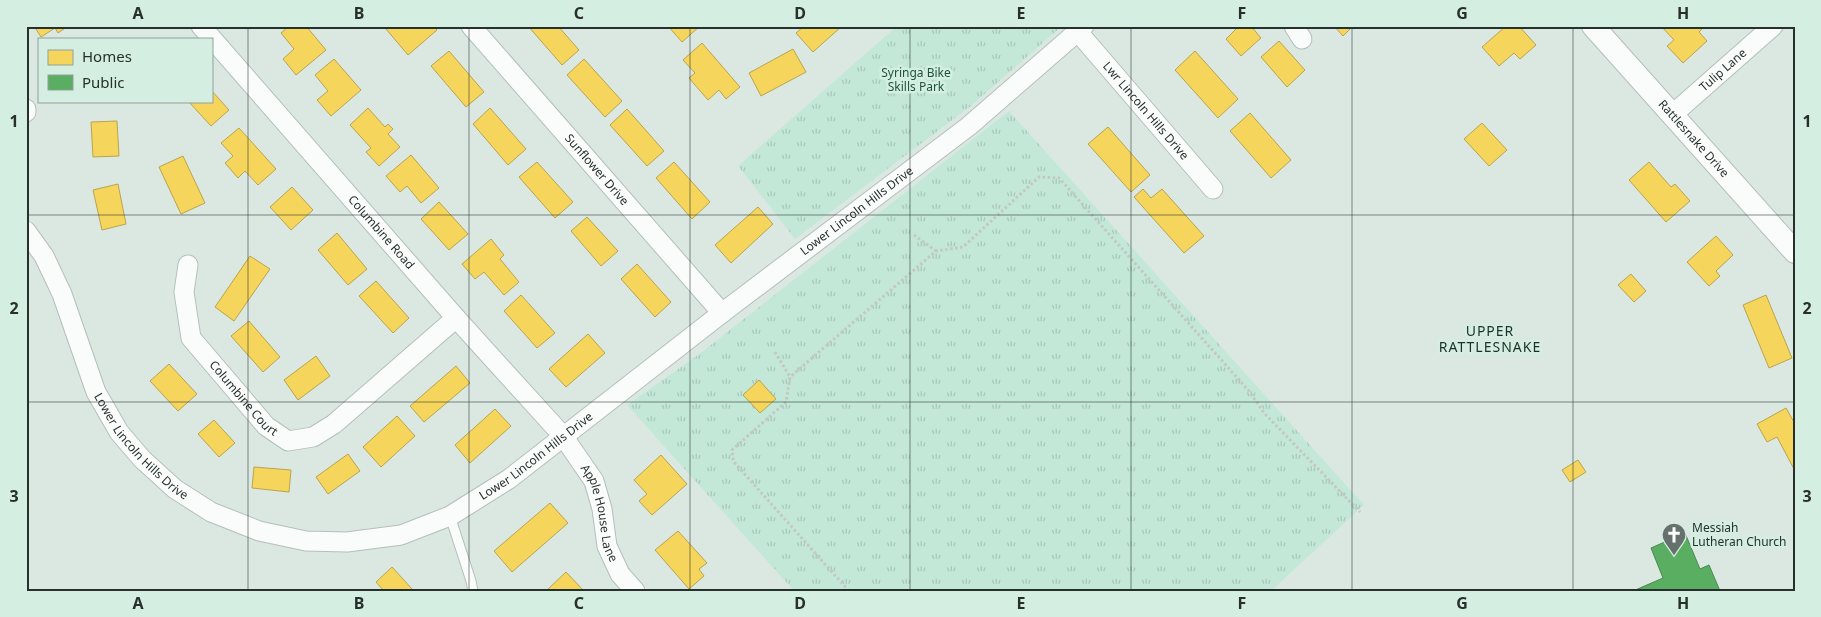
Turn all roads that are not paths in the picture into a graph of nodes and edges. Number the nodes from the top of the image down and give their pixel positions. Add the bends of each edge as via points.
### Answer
1 (201, 26) edge
2 (471, 26) edge
3 (1593, 26) edge
4 (1773, 26) edge
5 (1081, 29) edge
6 (211, 38) edge
7 (212, 39) edge
8 (1672, 115) junction
9 (1213, 189) dead end
10 (26, 231) edge
11 (1795, 252) edge
12 (188, 265) dead end
13 (722, 313) junction
14 (456, 318) junction
15 (563, 436) junction
16 (450, 516) junction
17 (473, 591) edge
18 (635, 591) edge

1 - 6 street, Columbine Road
2 - 13 street, Sunflower Drive
3 - 8 street, Rattlesnake Drive
4 - 8 street, Tulip Lane
5 - 9 street, Lwr Lincoln Hills Drive
5 - 13 street, Lower Lincoln Hills Drive via 970,126
7 - 14 street, Columbine Road
8 - 11 street, Rattlesnake Drive
10 - 16 street, Lower Lincoln Hills Drive via 44,256 62,294 96,392 119,432 142,459 176,489 219,515 259,531 306,540 347,542 402,535
12 - 14 street, Columbine Court via 184,292 191,338 266,426 288,441 313,437 334,424
13 - 15 street, Lower Lincoln Hills Drive
14 - 15 street, Columbine Road
15 - 16 street, Lower Lincoln Hills Drive via 509,478
15 - 18 street, Apple House Lane via 594,481 607,546 620,574
16 - 17 lane

